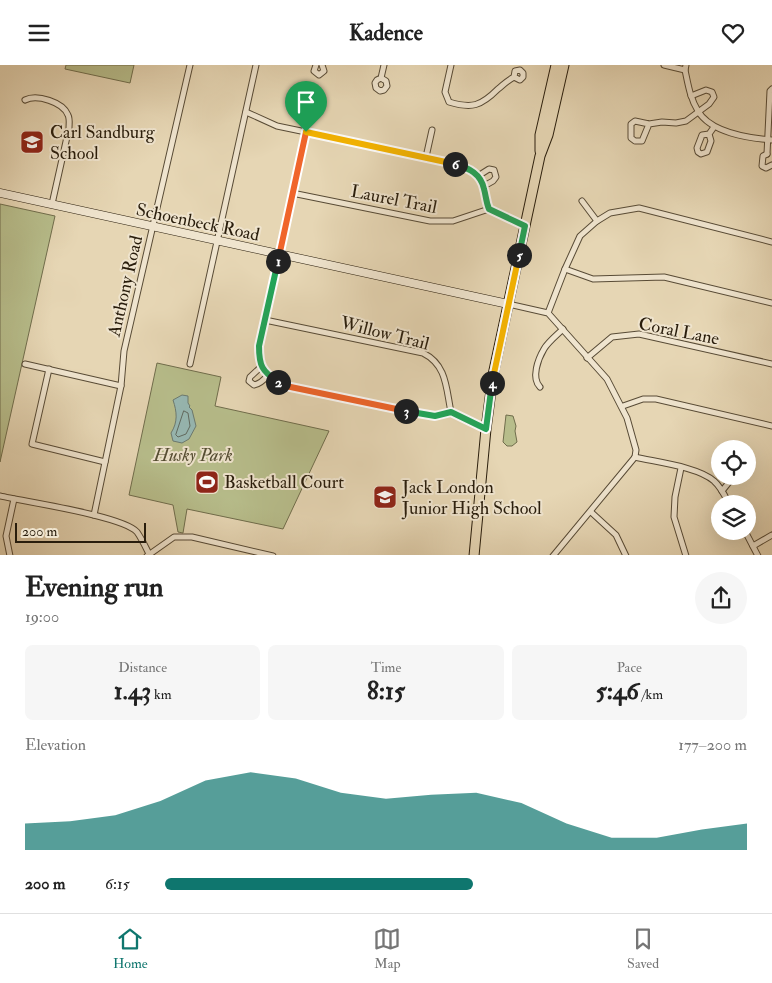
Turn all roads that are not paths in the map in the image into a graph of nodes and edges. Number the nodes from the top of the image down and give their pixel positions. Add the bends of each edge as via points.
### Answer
1 (190, 65) edge
2 (256, 65) edge
3 (316, 65) edge
4 (322, 65) edge
5 (384, 65) edge
6 (451, 65) edge
7 (556, 65) edge
8 (564, 65) edge
9 (664, 65) edge
10 (686, 67) edge
11 (514, 77) dead end
12 (381, 78) dead end
13 (772, 89) edge
14 (691, 96) junction
15 (24, 100) dead end
16 (771, 106) edge
17 (246, 112) junction
18 (698, 112) junction
19 (649, 124) junction
20 (714, 127) junction
21 (432, 130) dead end
22 (306, 132) junction
23 (709, 134) dead end
24 (770, 140) edge
25 (770, 155) edge
26 (540, 156) junction
27 (426, 157) junction
28 (772, 165) edge
29 (478, 176) junction
30 (484, 186) junction
31 (0, 193) edge
32 (292, 193) junction
33 (582, 201) dead end
34 (52, 204) junction
35 (489, 209) junction
36 (597, 221) junction
37 (525, 226) junction
38 (153, 227) junction
39 (217, 241) junction
40 (772, 242) edge
41 (279, 255) junction
42 (565, 269) junction
43 (772, 303) edge
44 (508, 304) junction
45 (548, 313) junction
46 (265, 320) junction
47 (563, 329) junction
48 (587, 358) junction
49 (25, 364) dead end
50 (190, 364) dead end
51 (772, 364) edge
52 (262, 366) junction
53 (48, 369) junction
54 (266, 374) junction
55 (121, 386) junction
56 (540, 387) dead end
57 (623, 406) junction
58 (451, 412) junction
59 (772, 426) edge
60 (486, 429) junction
61 (635, 457) junction
62 (105, 462) junction
63 (681, 468) junction
64 (711, 479) edge
65 (717, 485) edge
66 (727, 485) edge
67 (722, 491) junction
68 (724, 495) edge
69 (0, 496) edge
70 (14, 499) junction
71 (591, 512) junction
72 (94, 515) junction
73 (772, 535) edge
74 (750, 540) edge
75 (753, 546) junction
76 (10, 555) edge
77 (149, 555) edge
78 (273, 555) edge
79 (474, 555) edge
80 (553, 555) edge
81 (626, 555) edge
82 (686, 555) edge
83 (758, 555) edge

1 - 38 street, Anthony Road
2 - 17 street
3 - 4 street via 314,71 319,75 324,71
5 - 12 street
6 - 11 street via 445,93 449,102 456,104 483,103
7 - 26 main road via 540,135
8 - 26 main road
9 - 10 street
10 - 14 street
13 - 16 street
14 - 18 street
14 - 18 street via 712,91 714,97
15 - 34 street via 31,97 56,103 69,117
16 - 24 street
17 - 22 street via 278,126
17 - 39 street
18 - 19 street via 686,121
18 - 20 street
19 - 19 street via 635,121 631,124 631,138 642,141
20 - 23 street
20 - 24 street
21 - 27 street
22 - 27 street
22 - 32 street
24 - 25 street
25 - 28 street via 762,158 762,165 766,168
26 - 37 main road
27 - 29 street via 471,169
29 - 30 street
29 - 30 street via 489,169 494,170 496,177
30 - 35 street
31 - 34 main road, Schoenbeck Road
32 - 35 street, Laurel Trail via 430,221 452,221
32 - 41 street
33 - 36 street
34 - 38 main road, Schoenbeck Road
35 - 37 street
36 - 40 street via 610,213 639,209
36 - 42 street via 580,236
37 - 44 main road
38 - 39 main road, Schoenbeck Road
38 - 55 street, Anthony Road via 124,351
39 - 41 main road, Schoenbeck Road
39 - 50 street
41 - 44 main road, Schoenbeck Road
41 - 46 street
42 - 43 street via 593,279 664,277
42 - 45 street
44 - 45 street
44 - 60 main road
45 - 47 street
46 - 52 street via 259,346
46 - 58 street, Willow Trail via 423,353 438,363 443,371
47 - 48 street
47 - 56 street via 543,350 536,369
48 - 51 street, Coral Lane via 612,337 639,334
48 - 57 street via 608,379
49 - 53 street
52 - 54 street
52 - 54 street via 249,381 257,385
53 - 55 street
53 - 62 street via 32,444
54 - 58 street via 281,385 413,413 435,416
55 - 62 street, Anthony Road
57 - 59 street via 643,399 656,399
57 - 61 street via 636,450
58 - 60 street
60 - 79 main road
61 - 63 street
61 - 71 street
62 - 72 street, Anthony Road
63 - 64 street
63 - 82 street via 674,517
65 - 67 street
66 - 67 street
67 - 68 street
69 - 70 street
70 - 72 street
70 - 76 street via 6,536
71 - 80 street
71 - 81 street via 616,535
72 - 77 street via 126,524 136,532
73 - 75 street
74 - 75 street
75 - 83 street
77 - 78 street via 174,537 192,537

